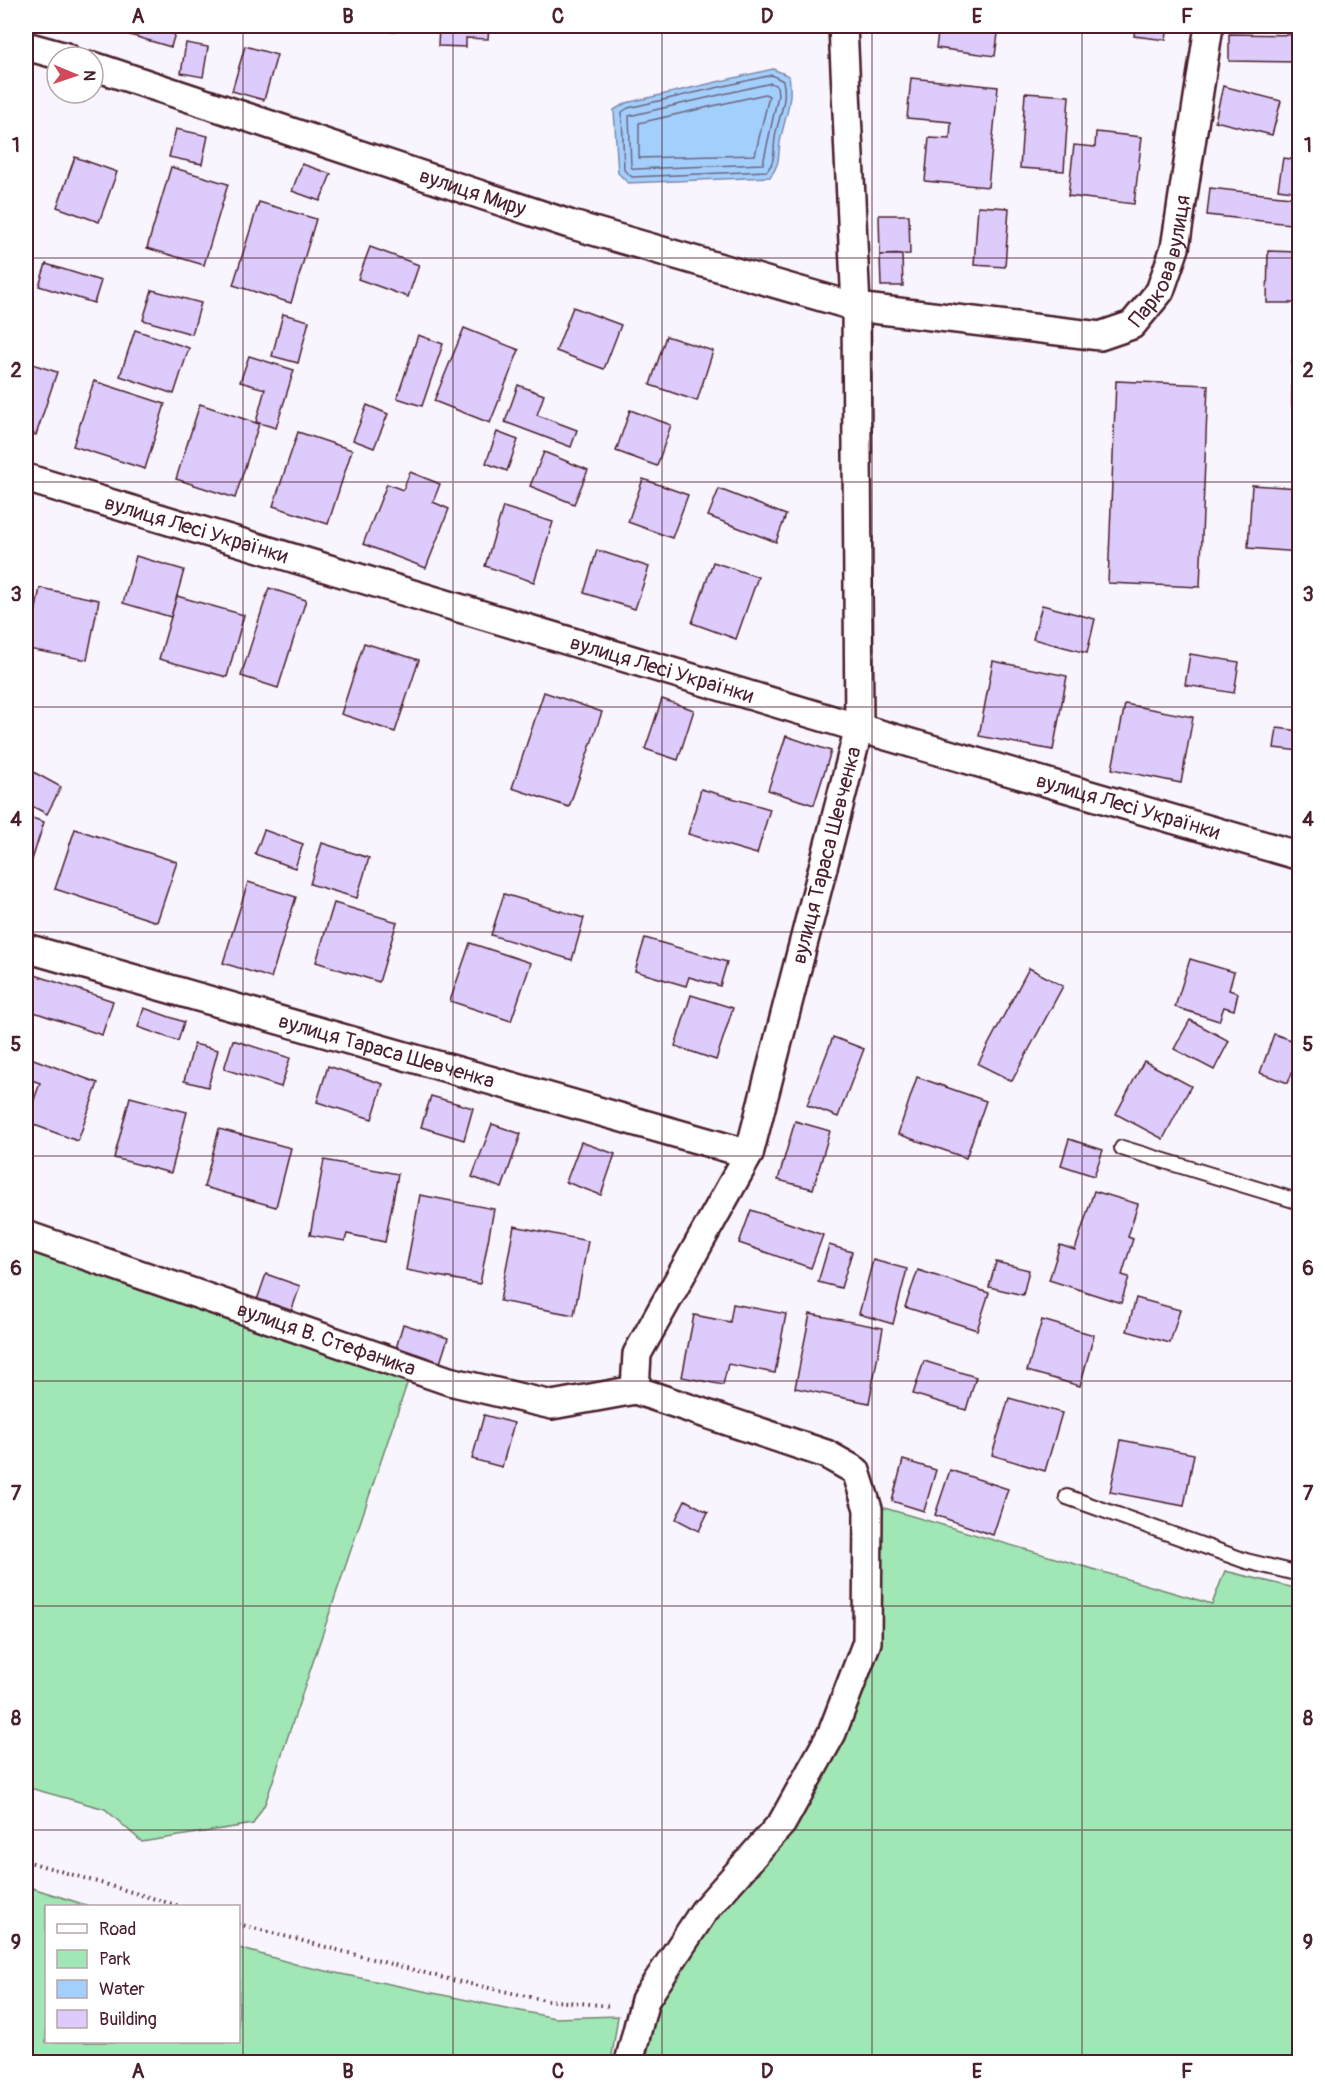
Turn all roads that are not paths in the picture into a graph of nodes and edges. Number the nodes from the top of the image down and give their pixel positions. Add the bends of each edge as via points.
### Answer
1 (843, 26) edge
2 (1209, 26) edge
3 (26, 46) edge
4 (45, 51) edge
5 (105, 70) edge
6 (856, 307) junction
7 (26, 478) edge
8 (859, 728) junction
9 (1299, 856) edge
10 (26, 948) edge
11 (1122, 1148) dead end
12 (749, 1154) junction
13 (1299, 1202) edge
14 (26, 1235) edge
15 (634, 1390) junction
16 (1067, 1497) dead end
17 (1299, 1574) edge
18 (630, 2062) edge

1 - 6 street, вулиця Тараса Шевченка
2 - 6 street, Паркова вулиця via 1175,248 1160,291 1132,325 1100,336
3 - 4 street
5 - 6 street, вулиця Миру via 569,224
6 - 8 street, вулиця Тараса Шевченка
7 - 8 street, вулиця Лесі Українки
8 - 9 street, вулиця Лесі Українки
8 - 12 street, вулиця Тараса Шевченка
10 - 12 street, вулиця Тараса Шевченка
11 - 13 lane
12 - 15 street, вулиця Тараса Шевченка via 637,1354
14 - 15 street, вулиця В. Стефаника via 449,1381 552,1406
15 - 18 street via 826,1454 856,1471 868,1509 867,1642 831,1734 782,1823 704,1911 645,2000
16 - 17 lane via 1246,1561

